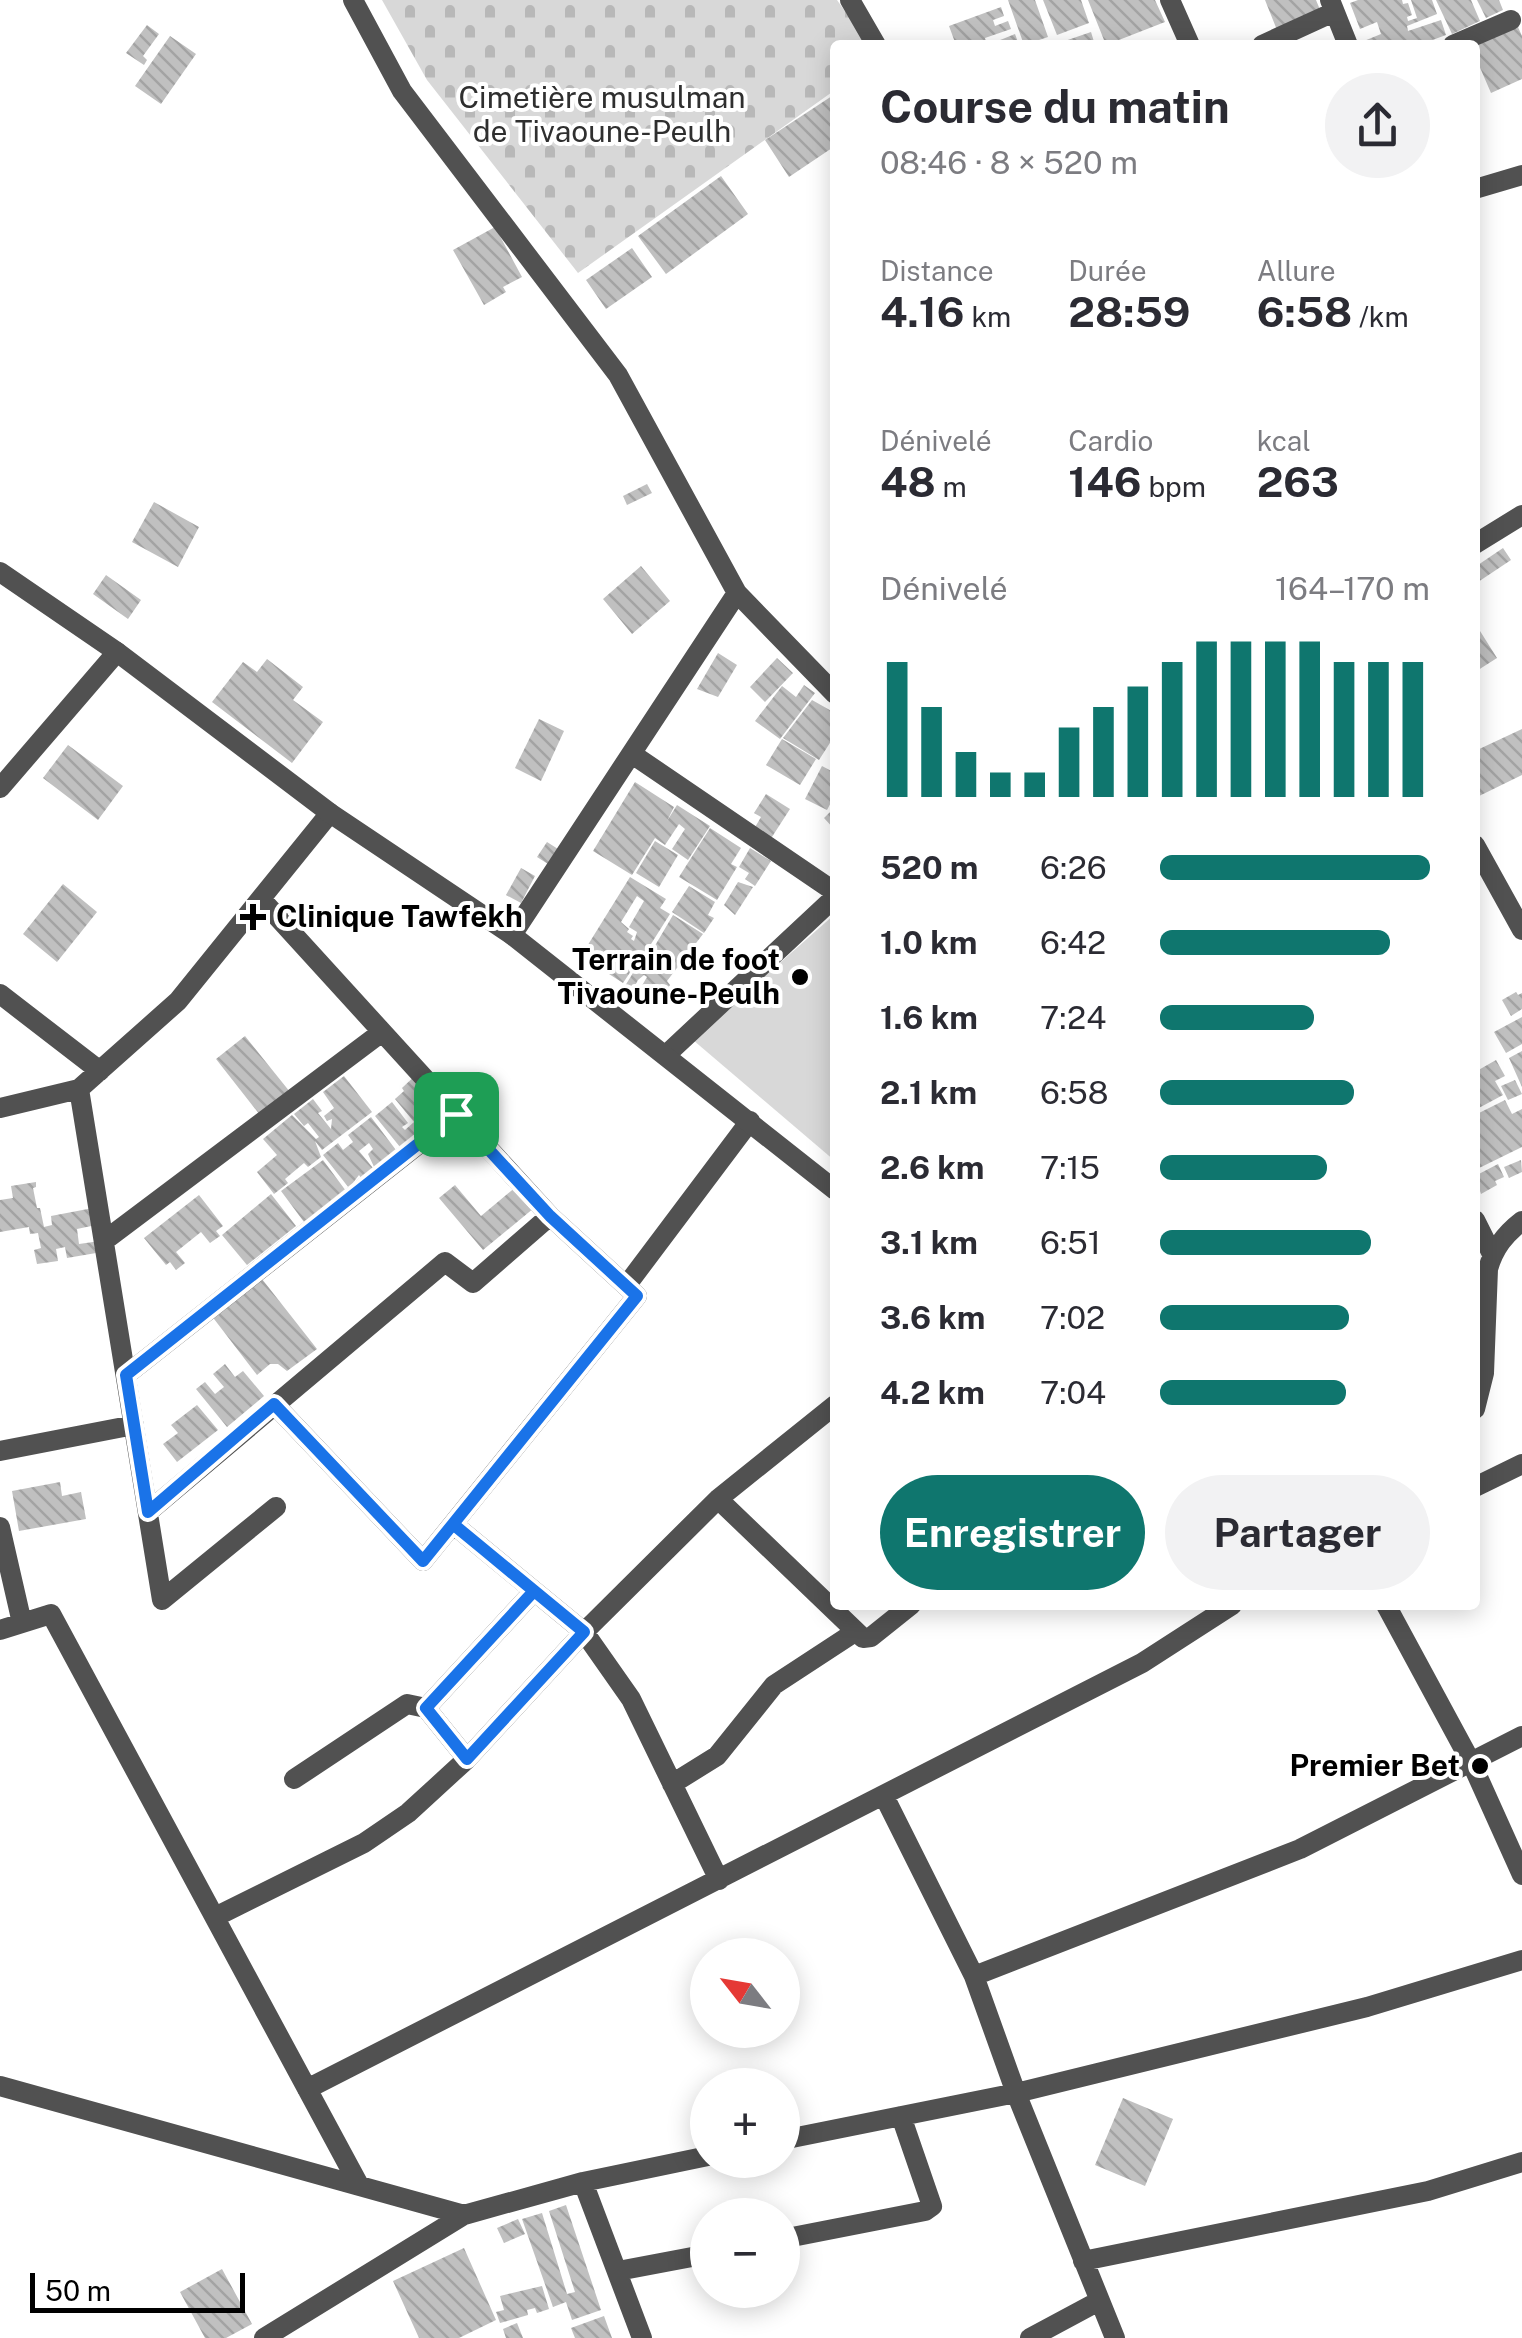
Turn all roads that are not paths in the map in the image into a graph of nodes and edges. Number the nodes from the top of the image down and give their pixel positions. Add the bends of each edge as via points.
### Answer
1 (354, 0) edge
2 (1170, 0) edge
3 (856, 1) edge
4 (1332, 6) edge
5 (1512, 20) dead end
6 (874, 40) edge
7 (1188, 40) edge
8 (1271, 40) edge
9 (1346, 40) edge
10 (1465, 40) edge
11 (1522, 175) edge
12 (1480, 188) edge
13 (1522, 514) edge
14 (1480, 541) edge
15 (0, 572) edge
16 (737, 594) junction
17 (117, 652) junction
18 (830, 689) edge
19 (632, 754) junction
20 (0, 788) edge
21 (330, 813) junction
22 (1480, 854) edge
23 (830, 892) edge
24 (262, 900) junction
25 (830, 900) edge
26 (1522, 930) edge
27 (512, 935) junction
28 (0, 994) edge
29 (382, 1032) junction
30 (667, 1054) junction
31 (100, 1070) junction
32 (79, 1089) junction
33 (0, 1108) edge
34 (456, 1114) junction
35 (750, 1121) junction
36 (830, 1186) edge
37 (550, 1216) junction
38 (1522, 1221) edge
39 (1480, 1230) edge
40 (104, 1241) junction
41 (1492, 1254) junction
42 (626, 1286) junction
43 (126, 1375) junction
44 (1480, 1390) edge
45 (274, 1404) junction
46 (830, 1409) edge
47 (134, 1425) junction
48 (0, 1451) edge
49 (1522, 1464) edge
50 (1480, 1484) edge
51 (718, 1499) junction
52 (276, 1507) dead end
53 (148, 1512) junction
54 (453, 1524) junction
55 (0, 1527) edge
56 (534, 1591) junction
57 (830, 1608) edge
58 (832, 1610) edge
59 (905, 1610) edge
60 (1225, 1610) edge
61 (1389, 1610) edge
62 (22, 1623) junction
63 (0, 1630) edge
64 (584, 1632) junction
65 (855, 1632) junction
66 (426, 1708) junction
67 (1522, 1736) edge
68 (467, 1759) junction
69 (1472, 1764) junction
70 (294, 1780) dead end
71 (672, 1784) junction
72 (884, 1796) junction
73 (1522, 1875) edge
74 (719, 1880) junction
75 (214, 1917) junction
76 (1522, 1960) edge
77 (974, 1976) junction
78 (0, 2086) edge
79 (307, 2088) junction
80 (1016, 2093) junction
81 (901, 2116) junction
82 (800, 2136) edge
83 (690, 2160) edge
84 (1522, 2162) edge
85 (583, 2182) junction
86 (359, 2185) junction
87 (464, 2216) junction
88 (800, 2235) edge
89 (690, 2257) edge
90 (1083, 2261) junction
91 (618, 2271) junction
92 (1099, 2301) junction
93 (264, 2338) edge
94 (642, 2338) edge
95 (1030, 2338) edge
96 (1115, 2338) edge

1 - 16 street via 402,91 618,374
2 - 7 street
3 - 6 street
4 - 8 street
4 - 9 street
5 - 10 street
11 - 12 street
13 - 14 street
15 - 17 street
16 - 18 street
16 - 19 street
17 - 20 street
17 - 21 street
19 - 23 street
19 - 27 street
21 - 24 street
21 - 27 street
22 - 26 street
24 - 29 street
24 - 31 street via 178,1001
25 - 30 street
27 - 30 street
28 - 31 street
29 - 34 street
29 - 40 street
30 - 35 street
31 - 32 street
32 - 33 street
32 - 40 street
34 - 37 street
34 - 43 street
35 - 36 street
35 - 42 street
37 - 42 street
37 - 45 street via 473,1282 445,1262
38 - 41 street
39 - 41 street
40 - 43 street
41 - 44 street
42 - 54 street via 637,1296
43 - 47 street
45 - 53 street
45 - 54 street via 423,1561
46 - 51 street
47 - 48 street
47 - 53 street
49 - 50 street
51 - 57 street
51 - 64 street
52 - 53 street via 162,1600
54 - 56 street
55 - 62 street
56 - 64 street
56 - 66 street
58 - 65 street
59 - 65 street via 871,1636
60 - 72 street via 1164,1651
61 - 69 street
62 - 63 street
62 - 75 street via 51,1614
64 - 68 street
64 - 71 street via 631,1698
65 - 71 street via 774,1685 717,1756
66 - 68 street
66 - 70 street via 407,1704
67 - 69 street
68 - 75 street via 364,1843
69 - 73 street
69 - 77 street via 1300,1849
71 - 74 street
72 - 74 street
72 - 77 street
74 - 79 street
75 - 79 street
76 - 80 street via 1368,2008
77 - 80 street
78 - 86 street
79 - 86 street
80 - 81 street
80 - 90 street
81 - 82 street
81 - 88 street via 932,2206
83 - 85 street
84 - 90 street via 1428,2190
85 - 87 street
85 - 91 street
86 - 87 street
87 - 93 street
89 - 91 street
90 - 92 street
91 - 94 street
92 - 95 street
92 - 96 street

